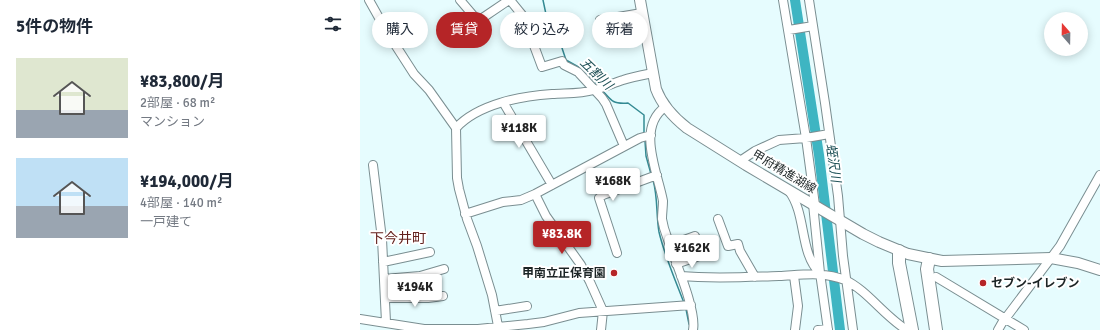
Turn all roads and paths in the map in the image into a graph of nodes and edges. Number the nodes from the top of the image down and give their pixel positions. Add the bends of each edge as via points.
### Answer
1 (369, 0) edge
2 (460, 0) edge
3 (509, 0) edge
4 (640, 0) edge
5 (783, 0) edge
6 (809, 0) edge
7 (642, 12) edge
8 (810, 26) junction
9 (790, 30) junction
10 (648, 46) edge
11 (653, 74) junction
12 (595, 90) junction
13 (503, 102) junction
14 (666, 107) junction
15 (456, 128) junction
16 (828, 134) junction
17 (651, 135) junction
18 (807, 138) junction
19 (624, 146) junction
20 (740, 161) junction
21 (373, 165) dead end
22 (657, 175) junction
23 (1100, 175) edge
24 (552, 185) junction
25 (789, 190) junction
26 (535, 194) junction
27 (815, 205) junction
28 (465, 214) junction
29 (718, 219) dead end
30 (839, 219) junction
31 (695, 236) dead end
32 (670, 246) junction
33 (899, 251) junction
34 (430, 252) dead end
35 (617, 253) dead end
36 (702, 255) dead end
37 (1051, 258) junction
38 (929, 259) junction
39 (383, 262) junction
40 (676, 264) junction
41 (444, 269) dead end
42 (1100, 270) edge
43 (822, 274) junction
44 (681, 276) junction
45 (794, 276) junction
46 (755, 277) junction
47 (936, 277) dead end
48 (384, 279) junction
49 (846, 281) junction
50 (443, 296) dead end
51 (385, 298) junction
52 (691, 305) junction
53 (527, 306) dead end
54 (495, 311) junction
55 (603, 311) junction
56 (360, 319) edge
57 (1005, 319) junction
58 (386, 322) junction
59 (498, 326) junction
60 (529, 327) edge
61 (909, 327) edge
62 (424, 329) edge
63 (450, 329) edge
64 (478, 329) edge
65 (601, 330) edge
66 (693, 330) edge
67 (795, 330) edge
68 (818, 330) edge
69 (828, 330) edge
70 (853, 330) edge
71 (936, 330) edge
72 (998, 330) edge
73 (1024, 330) edge

1 - 15 street via 414,74 429,90
2 - 3 street via 478,21
3 - 12 street via 523,16 542,67 562,61 564,65 578,72
4 - 7 main road, 甲府精進湖線
5 - 9 street
6 - 8 street
8 - 9 street
8 - 16 street
9 - 18 street
10 - 11 main road, 甲府精進湖線
11 - 12 street via 623,80
11 - 14 main road, 甲府精進湖線 via 656,89
12 - 13 street via 533,96
12 - 19 street via 606,104
13 - 15 street via 474,114
13 - 24 street
14 - 17 street via 654,119
14 - 20 main road, 甲府精進湖線 via 686,128
15 - 28 street via 456,178
16 - 18 street
16 - 30 street
17 - 19 street
17 - 22 street via 651,154
18 - 20 street via 779,140
18 - 27 street
19 - 24 street
20 - 25 main road, 甲府精進湖線
21 - 39 street
22 - 32 street via 663,203 662,219
22 - 35 street via 599,198
23 - 37 street
24 - 26 street
25 - 27 main road, 甲府精進湖線
25 - 43 street via 798,206 809,257 813,267
26 - 28 street
26 - 55 street via 546,216 581,264
27 - 30 main road, 甲府精進湖線
27 - 43 street
28 - 54 street via 482,261
29 - 46 street via 728,246 738,244
30 - 33 main road, 甲府精進湖線
30 - 49 street
31 - 32 street
32 - 40 street
33 - 38 main road, 甲府精進湖線
33 - 61 highway
34 - 39 street
36 - 40 street
37 - 38 main road, 甲府精進湖線 via 958,261
37 - 42 main road, 甲府精進湖線
37 - 57 street
38 - 71 highway via 927,270
39 - 48 street
40 - 44 street
41 - 48 street via 420,276
43 - 45 street
43 - 49 street
43 - 69 street
44 - 46 street
44 - 52 street
45 - 46 street
45 - 67 street via 798,306
47 - 57 street
48 - 51 street
49 - 61 street via 860,290 896,323
49 - 70 street
50 - 51 street
51 - 58 street
52 - 55 street
52 - 66 street
53 - 54 street
54 - 59 street
55 - 60 street via 579,313
55 - 65 street
56 - 58 street
57 - 72 street
57 - 73 street
58 - 62 street
59 - 60 street
59 - 64 street
62 - 63 street
63 - 64 street
68 - 69 street

